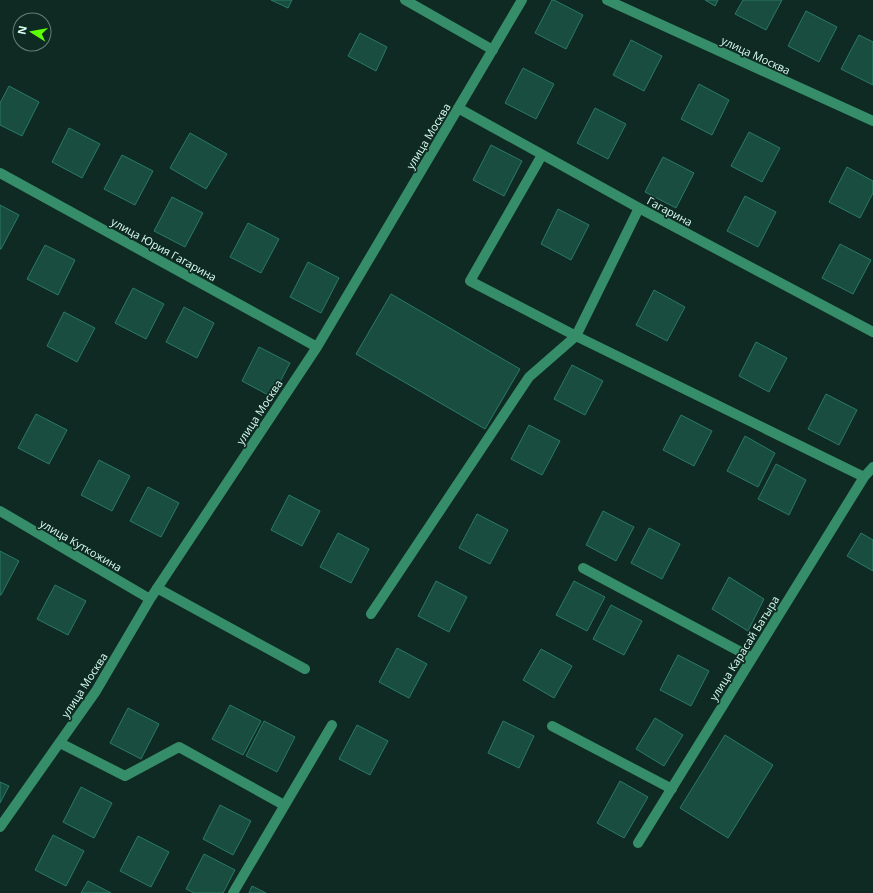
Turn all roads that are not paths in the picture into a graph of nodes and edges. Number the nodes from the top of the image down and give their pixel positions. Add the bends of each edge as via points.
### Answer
1 (405, 0) edge
2 (522, 0) edge
3 (607, 0) edge
4 (493, 50) junction
5 (458, 108) junction
6 (873, 122) edge
7 (542, 155) junction
8 (0, 173) edge
9 (640, 208) junction
10 (873, 332) edge
11 (576, 336) junction
12 (317, 347) junction
13 (873, 467) edge
14 (864, 477) junction
15 (0, 511) edge
16 (583, 568) dead end
17 (157, 588) junction
18 (150, 599) junction
19 (371, 614) dead end
20 (752, 658) junction
21 (305, 669) dead end
22 (332, 725) dead end
23 (552, 726) dead end
24 (60, 743) junction
25 (672, 789) junction
26 (284, 805) junction
27 (0, 827) edge
28 (638, 843) dead end
29 (233, 893) edge

1 - 4 street
2 - 4 street, улица Москва
3 - 6 street, улица Москва
4 - 5 street, улица Москва
5 - 7 street, Гагарина
5 - 12 street, улица Москва
7 - 9 street, Гагарина
7 - 11 street via 470,281
8 - 12 street, улица Юрия Гагарина
9 - 10 street, Гагарина
9 - 11 street
11 - 14 street
11 - 19 street via 529,377
12 - 17 street, улица Москва
13 - 14 street, улица Карасай Батыра
14 - 20 street, улица Карасай Батыра
15 - 18 street, улица Куткожина
16 - 20 street
17 - 18 street, улица Москва
17 - 21 street
18 - 24 street, улица Москва via 96,691
20 - 25 street, улица Карасай Батыра
22 - 26 street
23 - 25 street
24 - 26 street via 125,776 179,747
24 - 27 street, улица Москва
25 - 28 street, улица Карасай Батыра
26 - 29 street

